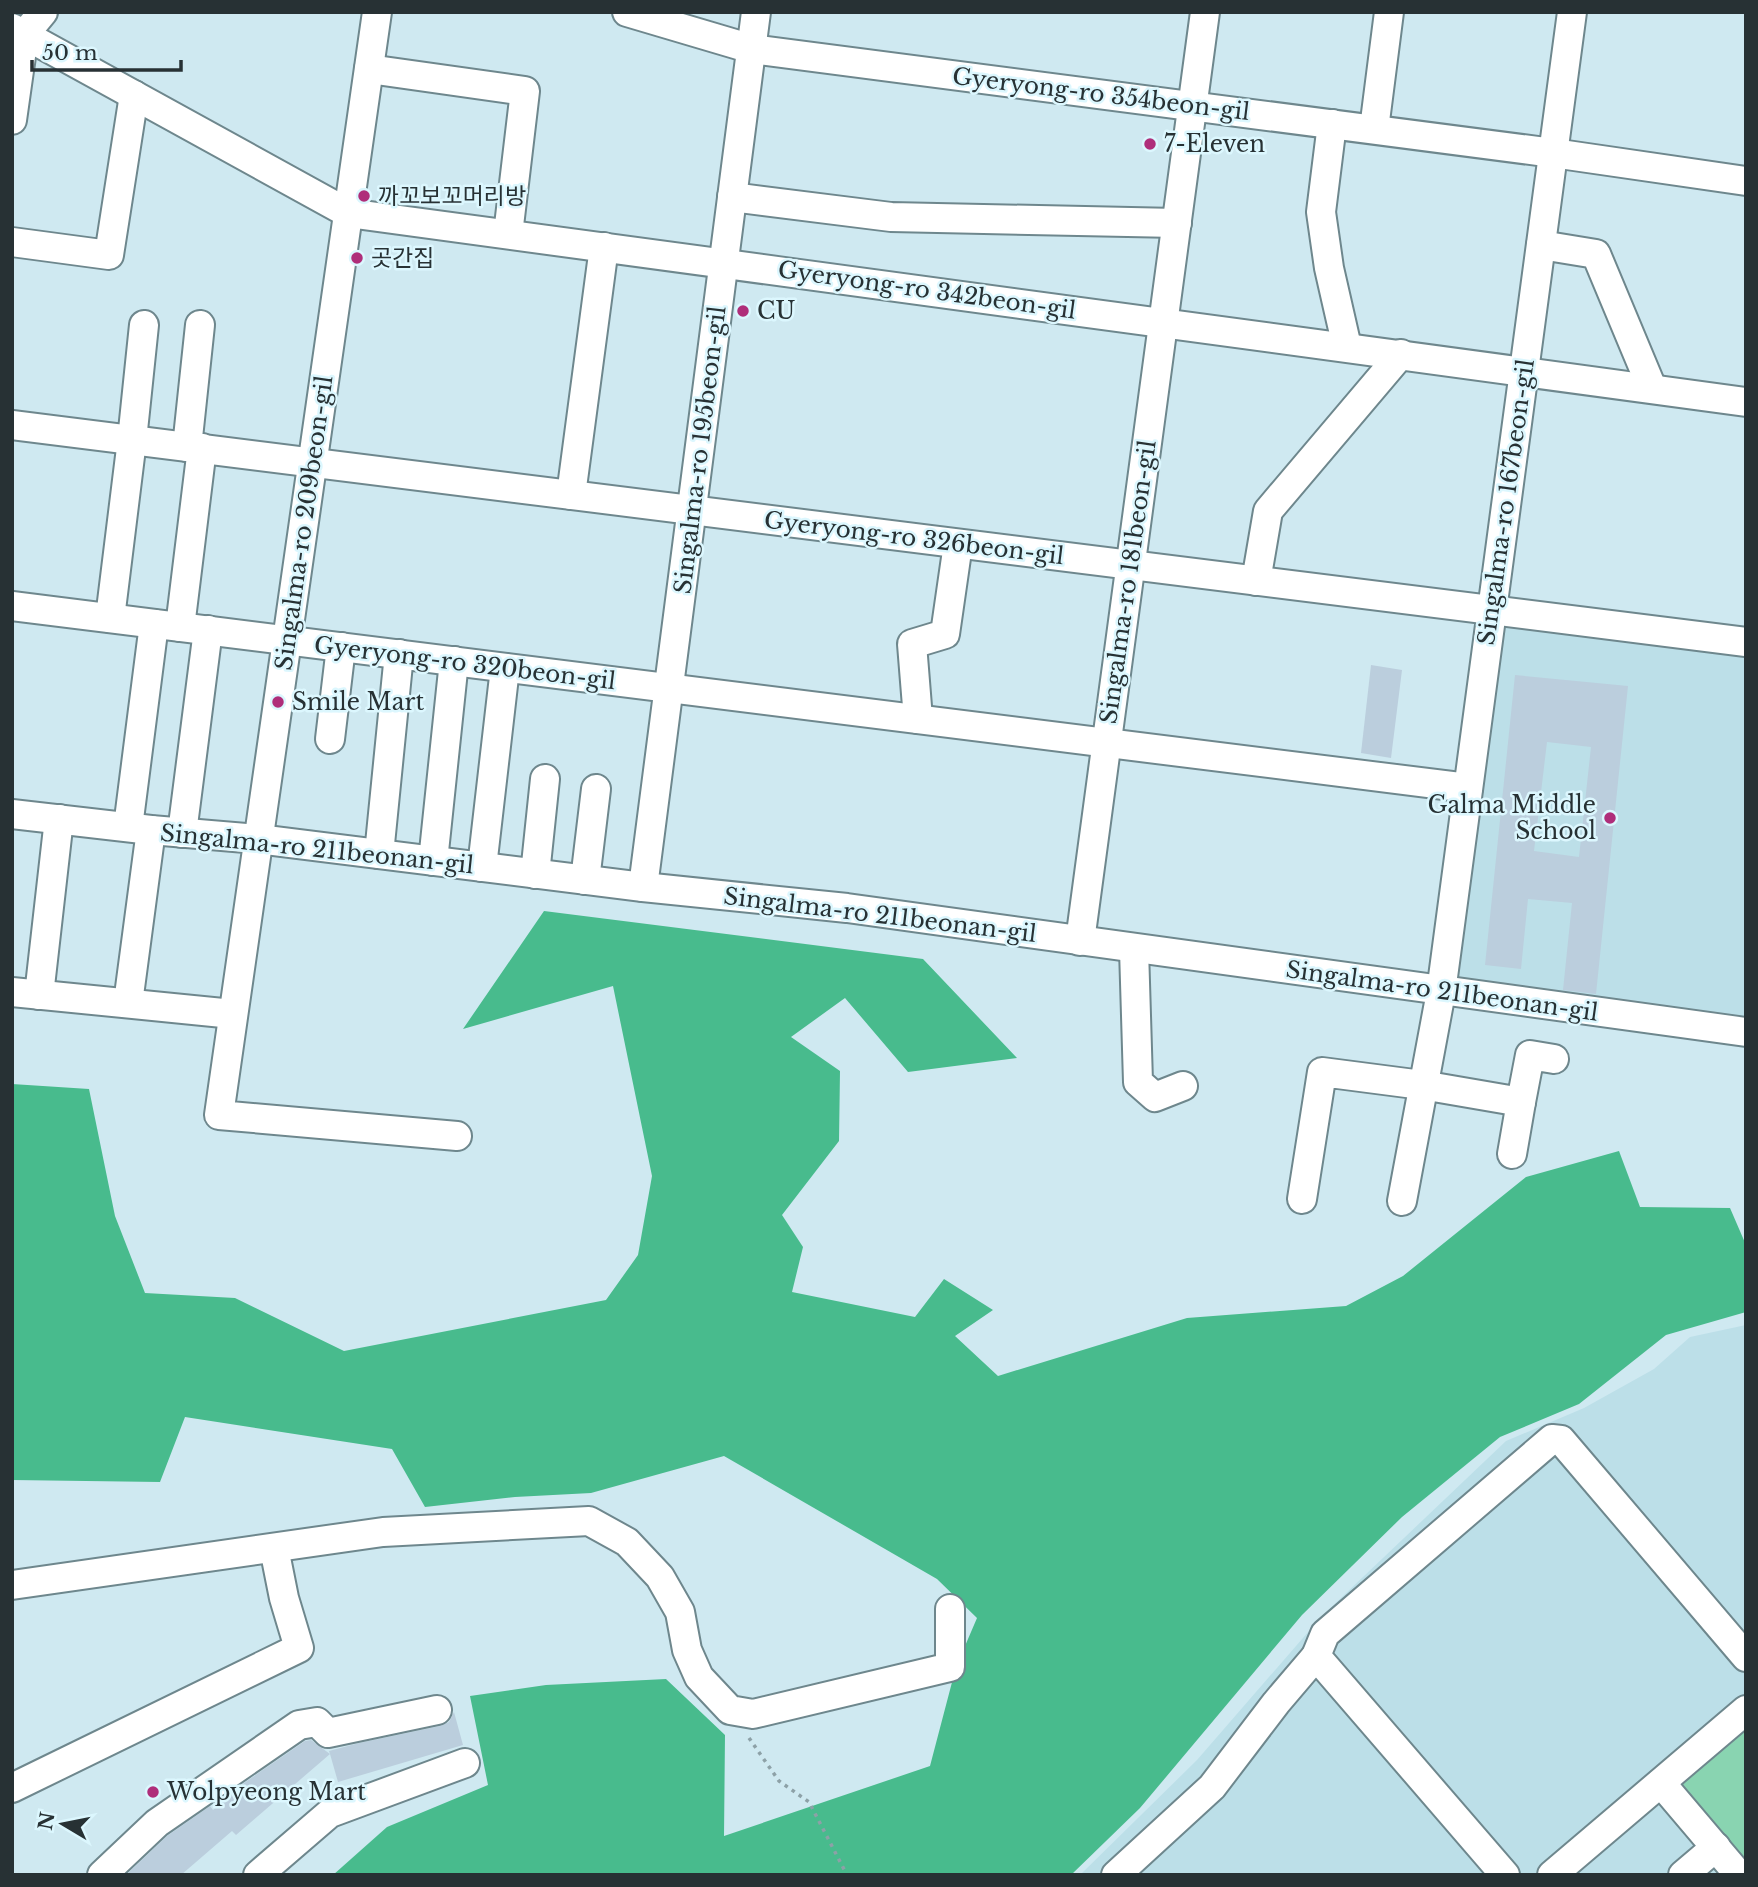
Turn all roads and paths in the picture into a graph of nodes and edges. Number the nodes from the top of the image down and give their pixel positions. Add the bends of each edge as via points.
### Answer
1 (43, 12) edge
2 (377, 12) edge
3 (627, 12) edge
4 (756, 12) edge
5 (1205, 12) edge
6 (1389, 12) edge
7 (1572, 12) edge
8 (18, 32) edge
9 (752, 49) junction
10 (369, 69) junction
11 (134, 95) junction
12 (1193, 106) junction
13 (12, 120) edge
14 (1332, 124) junction
15 (1374, 129) junction
16 (1553, 153) junction
17 (1746, 181) edge
18 (733, 197) junction
19 (348, 213) junction
20 (1177, 223) junction
21 (508, 234) junction
22 (12, 242) edge
23 (1541, 245) junction
24 (604, 247) junction
25 (724, 263) junction
26 (1164, 322) junction
27 (144, 325) dead end
28 (200, 326) dead end
29 (1346, 347) junction
30 (1401, 354) junction
31 (1524, 371) junction
32 (1652, 388) junction
33 (1746, 402) edge
34 (12, 425) edge
35 (132, 440) junction
36 (195, 448) junction
37 (312, 462) junction
38 (571, 495) junction
39 (692, 510) junction
40 (958, 544) junction
41 (1131, 565) junction
42 (1256, 581) junction
43 (12, 606) edge
44 (1492, 611) junction
45 (110, 618) junction
46 (167, 625) junction
47 (208, 631) junction
48 (287, 640) junction
49 (1746, 642) edge
50 (341, 647) junction
51 (399, 654) junction
52 (454, 661) junction
53 (505, 668) junction
54 (669, 688) junction
55 (918, 719) junction
56 (330, 739) dead end
57 (1107, 743) junction
58 (544, 779) dead end
59 (1468, 788) junction
60 (596, 789) dead end
61 (12, 814) edge
62 (59, 819) junction
63 (139, 829) junction
64 (181, 832) junction
65 (258, 839) junction
66 (379, 854) junction
67 (433, 861) junction
68 (482, 867) junction
69 (534, 874) junction
70 (584, 880) junction
71 (643, 887) junction
72 (1080, 941) junction
73 (1134, 949) junction
74 (1441, 992) junction
75 (25, 993) edge
76 (128, 1003) junction
77 (233, 1014) junction
78 (1746, 1032) edge
79 (1554, 1059) dead end
80 (1422, 1085) junction
81 (1183, 1086) dead end
82 (1521, 1102) junction
83 (457, 1136) dead end
84 (1511, 1154) dead end
85 (1302, 1199) dead end
86 (1402, 1201) dead end
87 (274, 1548) junction
88 (12, 1585) edge
89 (950, 1609) dead end
90 (1316, 1656) junction
91 (1746, 1657) edge
92 (437, 1710) dead end
93 (730, 1710) junction
94 (1746, 1710) edge
95 (465, 1763) dead end
96 (17, 1781) edge
97 (1661, 1783) junction
98 (1716, 1847) junction
99 (102, 1875) edge
100 (258, 1875) edge
101 (846, 1875) edge
102 (1116, 1875) edge
103 (1505, 1875) edge
104 (1552, 1875) edge
105 (1683, 1875) edge
106 (1739, 1875) edge

1 - 8 street
2 - 10 street, Singalma-ro 209beon-gil
3 - 9 street, Gyeryong-ro 354beon-gil
4 - 9 street, Singalma-ro 195beon-gil
5 - 12 street, Singalma-ro 181beon-gil
6 - 15 street
7 - 16 street, Singalma-ro 167beon-gil
8 - 11 street, Gyeryong-ro 342beon-gil
8 - 13 street
9 - 12 street, Gyeryong-ro 354beon-gil
9 - 18 street, Singalma-ro 195beon-gil
10 - 19 street, Singalma-ro 209beon-gil
10 - 21 street via 525,91
11 - 19 street, Gyeryong-ro 342beon-gil
11 - 22 street via 109,255
12 - 14 street, Gyeryong-ro 354beon-gil
12 - 20 street, Singalma-ro 181beon-gil
14 - 15 street, Gyeryong-ro 354beon-gil
14 - 29 street via 1321,212
15 - 16 street, Gyeryong-ro 354beon-gil
16 - 17 street, Gyeryong-ro 354beon-gil
16 - 23 street, Singalma-ro 167beon-gil
18 - 20 street via 891,217
18 - 25 street, Singalma-ro 195beon-gil
19 - 21 street, Gyeryong-ro 342beon-gil
19 - 37 street, Singalma-ro 209beon-gil
20 - 26 street, Singalma-ro 181beon-gil
21 - 24 street, Gyeryong-ro 342beon-gil
23 - 31 street, Singalma-ro 167beon-gil
23 - 32 street via 1596,254
24 - 25 street, Gyeryong-ro 342beon-gil
24 - 38 street
25 - 26 street, Gyeryong-ro 342beon-gil
25 - 39 street, Singalma-ro 195beon-gil
26 - 29 street, Gyeryong-ro 342beon-gil
26 - 41 street, Singalma-ro 181beon-gil
27 - 35 street
28 - 36 street
29 - 30 street, Gyeryong-ro 342beon-gil
30 - 31 street, Gyeryong-ro 342beon-gil
30 - 42 street via 1268,511
31 - 32 street, Gyeryong-ro 342beon-gil
31 - 44 street, Singalma-ro 167beon-gil
32 - 33 street, Gyeryong-ro 342beon-gil
34 - 35 street, Gyeryong-ro 326beon-gil
35 - 36 street, Gyeryong-ro 326beon-gil
35 - 45 street
36 - 37 street, Gyeryong-ro 326beon-gil
36 - 46 street
37 - 38 street, Gyeryong-ro 326beon-gil
37 - 48 street, Singalma-ro 209beon-gil
38 - 39 street, Gyeryong-ro 326beon-gil
39 - 40 street, Gyeryong-ro 326beon-gil
39 - 54 street, Singalma-ro 195beon-gil
40 - 41 street, Gyeryong-ro 326beon-gil
40 - 55 street via 945,634 912,645
41 - 42 street, Gyeryong-ro 326beon-gil
41 - 57 street, Singalma-ro 181beon-gil
42 - 44 street, Gyeryong-ro 326beon-gil
43 - 45 street, Gyeryong-ro 320beon-gil
44 - 49 street, Gyeryong-ro 326beon-gil
44 - 59 street, Singalma-ro 167beon-gil
45 - 46 street, Gyeryong-ro 320beon-gil
46 - 47 street, Gyeryong-ro 320beon-gil
46 - 63 street
47 - 48 street, Gyeryong-ro 320beon-gil
47 - 64 street
48 - 50 street, Gyeryong-ro 320beon-gil
48 - 65 street, Singalma-ro 209beon-gil
50 - 51 street, Gyeryong-ro 320beon-gil
50 - 56 street
51 - 52 street, Gyeryong-ro 320beon-gil
51 - 66 street
52 - 53 street, Gyeryong-ro 320beon-gil
52 - 67 street
53 - 54 street, Gyeryong-ro 320beon-gil
53 - 68 street
54 - 55 street, Gyeryong-ro 320beon-gil
54 - 71 street, Singalma-ro 195beon-gil
55 - 57 street, Gyeryong-ro 320beon-gil
57 - 59 street, Gyeryong-ro 320beon-gil
57 - 72 street, Singalma-ro 181beon-gil
58 - 69 street
59 - 74 street, Singalma-ro 167beon-gil
60 - 70 street
61 - 62 street, Singalma-ro 211beonan-gil
62 - 63 street, Singalma-ro 211beonan-gil
62 - 75 street
63 - 64 street, Singalma-ro 211beonan-gil
63 - 76 street
64 - 65 street, Singalma-ro 211beonan-gil
65 - 66 street, Singalma-ro 211beonan-gil
65 - 77 street, Singalma-ro 209beon-gil
66 - 67 street, Singalma-ro 211beonan-gil
67 - 68 street, Singalma-ro 211beonan-gil
68 - 69 street, Singalma-ro 211beonan-gil
69 - 70 street, Singalma-ro 211beonan-gil
70 - 71 street, Singalma-ro 211beonan-gil
71 - 72 street, Singalma-ro 211beonan-gil via 847,908
72 - 73 street, Singalma-ro 211beonan-gil
73 - 74 street, Singalma-ro 211beonan-gil
73 - 81 street via 1138,1082 1155,1097
74 - 78 street, Singalma-ro 211beonan-gil
74 - 80 street, Singalma-ro 167beon-gil
75 - 76 street
76 - 77 street
77 - 83 street, Singalma-ro 209beon-gil via 219,1115
79 - 82 street via 1530,1055
80 - 82 street
80 - 85 street via 1322,1072
80 - 86 street, Singalma-ro 167beon-gil
82 - 84 street
87 - 88 street
87 - 93 street via 383,1532 589,1521 627,1542 660,1577 680,1612 687,1650 699,1677
87 - 96 street via 299,1648
89 - 93 street via 950,1667 764,1712
90 - 91 street via 1325,1634 1552,1439 1561,1440
90 - 102 street via 1212,1787
90 - 103 street
92 - 99 street via 328,1734 317,1723 299,1725 157,1824
93 - 101 path via 779,1782 809,1801
94 - 97 street
95 - 100 street via 330,1813
97 - 98 street
97 - 104 street
98 - 105 street
98 - 106 street

